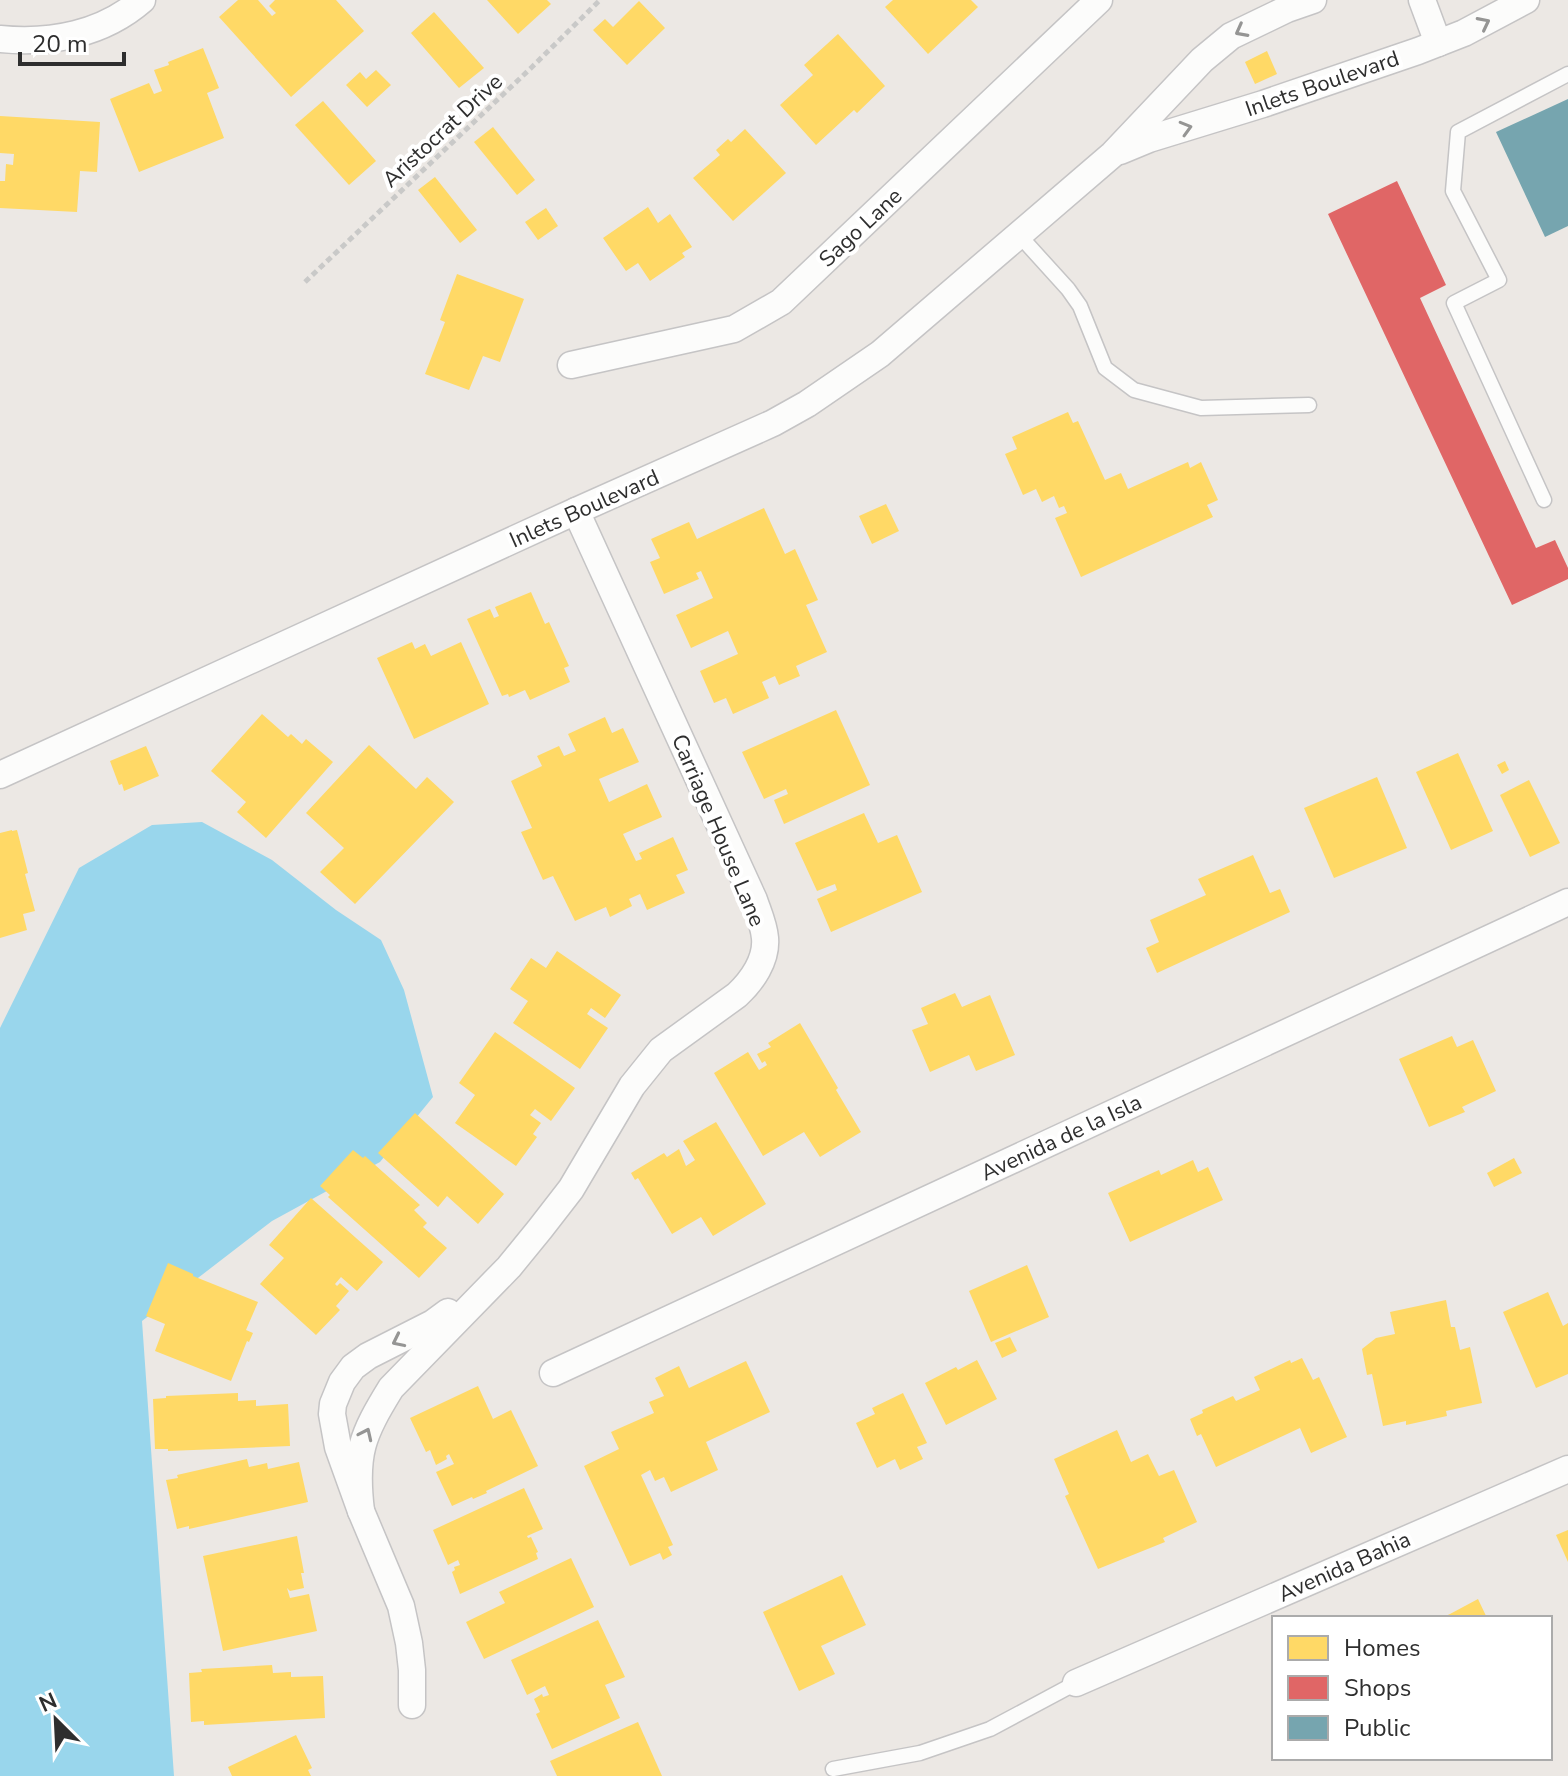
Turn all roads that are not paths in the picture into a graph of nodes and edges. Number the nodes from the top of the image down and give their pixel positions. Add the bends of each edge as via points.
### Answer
1 (142, 0) edge
2 (1099, 0) edge
3 (1313, 0) edge
4 (1422, 0) edge
5 (1526, 0) edge
6 (0, 39) edge
7 (1438, 43) junction
8 (1568, 74) edge
9 (1113, 154) junction
10 (1019, 235) junction
11 (571, 365) dead end
12 (1309, 405) dead end
13 (1544, 500) dead end
14 (576, 511) junction
15 (0, 775) edge
16 (1568, 902) edge
17 (509, 1267) junction
18 (553, 1373) dead end
19 (1568, 1469) edge
20 (361, 1511) junction
21 (1076, 1683) joint
22 (412, 1705) dead end
23 (833, 1769) dead end

1 - 6 street via 97,28 59,39
2 - 11 street, Sago Lane via 781,302 734,329
3 -> 9 street, Inlets Boulevard via 1231,36 1193,68
4 - 7 street
7 -> 5 street, Inlets Boulevard
9 -> 7 street, Inlets Boulevard
8 - 13 lane via 1458,132 1453,191 1499,280 1454,303
9 - 10 street, Inlets Boulevard
10 - 12 lane via 1080,306 1105,368 1134,390 1201,408
10 - 14 street, Inlets Boulevard via 880,354 807,404
14 - 15 street, Inlets Boulevard
14 - 17 street, Carriage House Lane via 754,900 764,952 747,986 647,1066 571,1189
16 - 18 street, Avenida de la Isla
20 -> 17 street, Carriage House Lane via 360,1448 381,1404 404,1372
17 -> 20 street, Carriage House Lane via 433,1323 368,1356 342,1382 333,1404 334,1423
19 - 21 street, Avenida Bahia
20 - 22 street, Carriage House Lane via 401,1606
21 - 23 lane via 990,1729 920,1753

